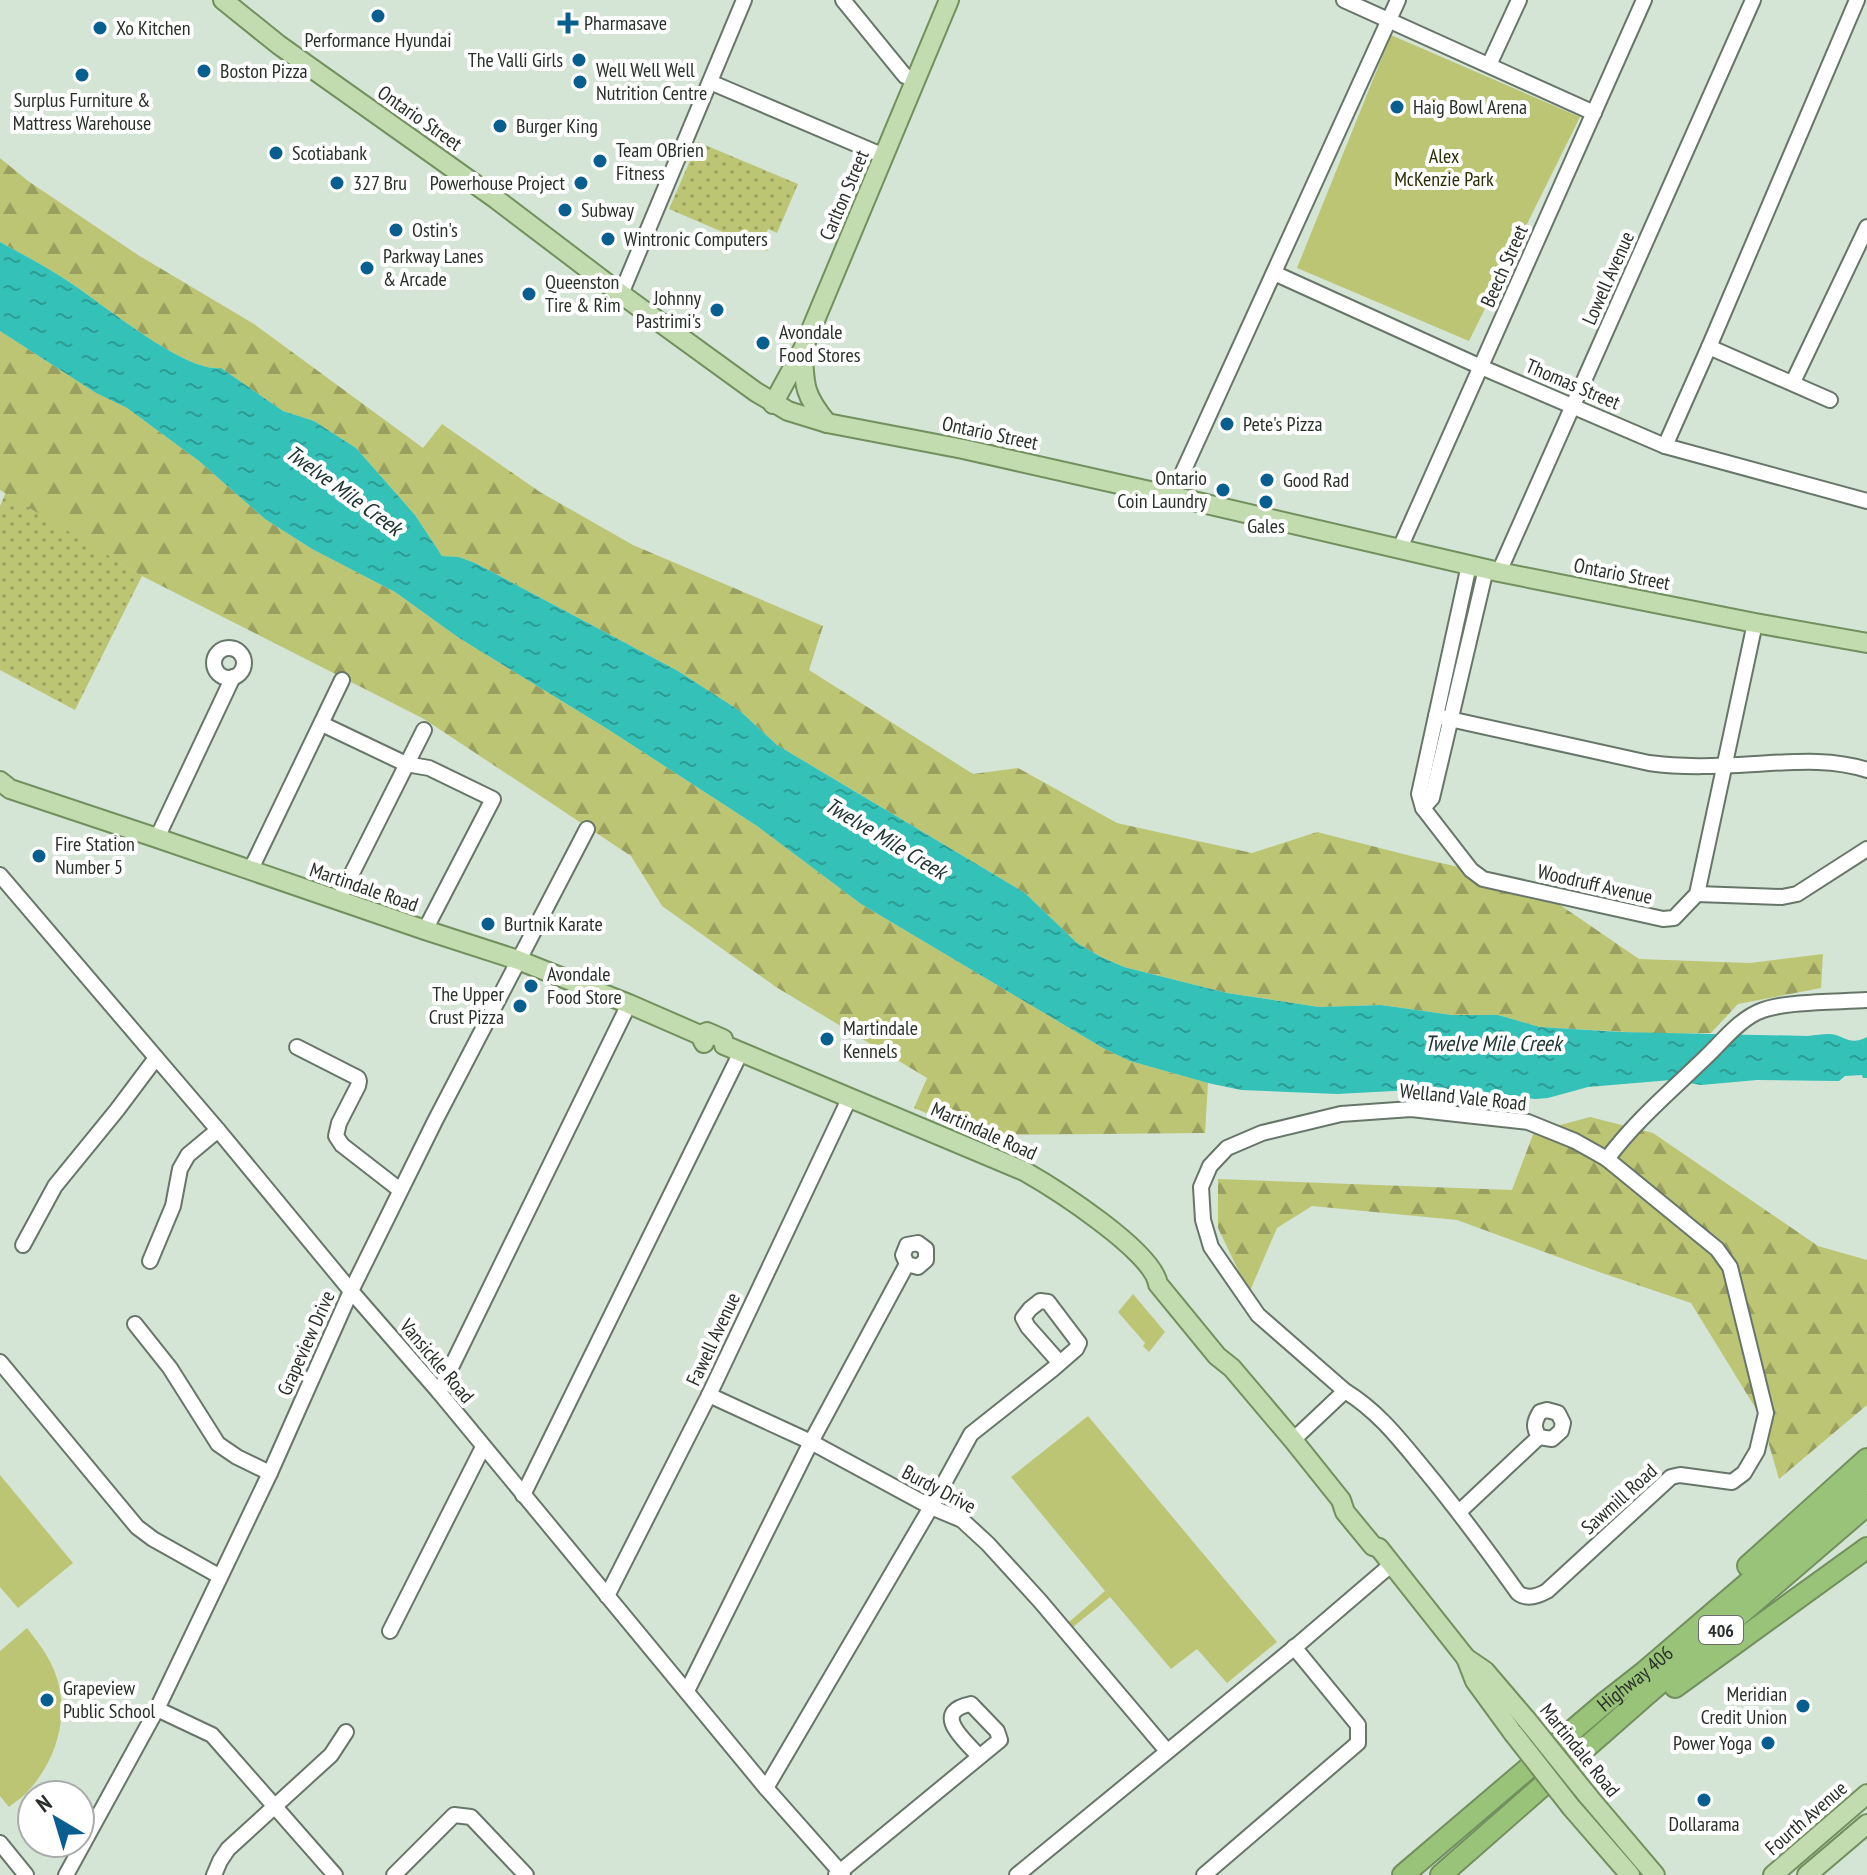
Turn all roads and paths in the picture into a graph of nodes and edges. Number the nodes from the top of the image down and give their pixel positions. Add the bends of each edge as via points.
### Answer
1 (223, 0) edge
2 (744, 0) edge
3 (843, 0) edge
4 (949, 0) edge
5 (1344, 0) edge
6 (1398, 0) edge
7 (1519, 0) edge
8 (1644, 0) edge
9 (1753, 0) edge
10 (1857, 0) edge
11 (1389, 20) junction
12 (1489, 65) junction
13 (916, 80) junction
14 (710, 82) junction
15 (1594, 113) junction
16 (884, 156) junction
17 (1867, 227) edge
18 (1274, 273) junction
19 (621, 294) junction
20 (1709, 347) junction
21 (803, 349) junction
22 (1481, 367) junction
23 (1793, 382) junction
24 (1830, 400) dead end
25 (773, 404) junction
26 (1573, 405) junction
27 (827, 423) junction
28 (1665, 446) junction
29 (1172, 496) junction
30 (1866, 498) edge
31 (1400, 548) junction
32 (1485, 568) junction
33 (1755, 623) junction
34 (1867, 643) edge
35 (233, 677) dead end
36 (342, 680) dead end
37 (1443, 718) junction
38 (322, 724) junction
39 (424, 730) dead end
40 (406, 764) junction
41 (1724, 766) junction
42 (1867, 770) edge
43 (3, 787) edge
44 (1423, 808) joint
45 (587, 829) dead end
46 (157, 838) junction
47 (1867, 849) edge
48 (250, 871) junction
49 (0, 875) edge
50 (1697, 894) junction
51 (338, 901) junction
52 (425, 930) junction
53 (518, 960) junction
54 (1867, 1000) edge
55 (629, 1004) junction
56 (297, 1047) dead end
57 (732, 1049) junction
58 (156, 1058) junction
59 (850, 1097) junction
60 (218, 1130) junction
61 (1611, 1153) junction
62 (400, 1190) junction
63 (23, 1245) dead end
64 (150, 1261) dead end
65 (907, 1264) dead end
66 (351, 1291) junction
67 (135, 1324) dead end
68 (0, 1362) edge
69 (1059, 1362) dead end
70 (1345, 1391) junction
71 (439, 1392) junction
72 (709, 1395) junction
73 (1539, 1437) dead end
74 (1293, 1440) junction
75 (811, 1442) junction
76 (483, 1447) junction
77 (1867, 1459) edge
78 (270, 1473) junction
79 (1867, 1481) edge
80 (523, 1495) junction
81 (1867, 1505) edge
82 (931, 1507) junction
83 (1459, 1512) junction
84 (1867, 1548) edge
85 (1392, 1564) junction
86 (219, 1576) junction
87 (607, 1596) junction
88 (390, 1631) dead end
89 (1294, 1647) junction
90 (687, 1691) junction
91 (1606, 1702) junction
92 (157, 1709) junction
93 (1520, 1726) junction
94 (346, 1732) dead end
95 (1167, 1751) junction
96 (979, 1756) dead end
97 (1577, 1757) junction
98 (766, 1788) junction
99 (1867, 1794) edge
100 (274, 1808) junction
101 (1867, 1824) edge
102 (0, 1843) edge
103 (839, 1874) edge
104 (26, 1875) edge
105 (66, 1875) edge
106 (214, 1875) edge
107 (335, 1875) edge
108 (394, 1875) edge
109 (526, 1875) edge
110 (1017, 1875) edge
111 (1204, 1875) edge
112 (1403, 1875) edge
113 (1441, 1875) edge
114 (1630, 1875) edge
115 (1655, 1875) edge
116 (1773, 1875) edge
117 (1807, 1875) edge

1 - 19 main road, Ontario Street
2 - 14 street
3 - 13 street via 905,76
4 - 13 main road, Carlton Street
5 - 11 street
6 - 11 street
7 - 12 street
8 - 15 street, Beech Street
9 - 26 street, Lowell Avenue
10 - 20 street
11 - 12 street
11 - 18 street
12 - 15 street
13 - 16 main road, Carlton Street
14 - 16 street
14 - 19 street
15 - 22 street, Beech Street
16 - 21 main road, Carlton Street
17 - 23 street
18 - 22 street, Thomas Street
18 - 29 street
19 - 25 main road, Ontario Street
20 - 23 street
20 - 28 street
21 - 25 main road, Carlton Street
21 - 27 main road via 804,385
22 - 26 street, Thomas Street
22 - 31 street, Beech Street
23 - 24 street
25 - 27 main road, Ontario Street
26 - 28 street, Thomas Street
26 - 32 street, Lowell Avenue
27 - 29 main road, Ontario Street
28 - 30 street, Thomas Street
29 - 31 main road, Ontario Street
31 - 32 main road, Ontario Street
32 - 33 main road, Ontario Street
32 - 37 street, Lowell Avenue
33 - 34 main road, Ontario Street
33 - 41 street
35 - 46 street
36 - 38 street
37 - 41 street via 1649,763
37 - 44 street, Lowell Avenue via 1432,798
38 - 40 street
38 - 48 street
39 - 40 street
40 - 51 street
40 - 52 street via 429,768 493,799
41 - 42 street via 1803,761
41 - 50 street
43 - 46 main road, Martindale Road
44 - 50 street, Woodruff Avenue via 1483,879 1663,919 1674,918
45 - 53 street, Grapeview Drive
46 - 48 main road, Martindale Road
47 - 50 street via 1797,894
48 - 51 main road, Martindale Road
49 - 58 street, Vansickle Road
51 - 52 main road, Martindale Road
52 - 53 main road, Martindale Road
53 - 55 main road, Martindale Road
53 - 62 street, Grapeview Drive
54 - 61 street via 1760,1011
55 - 57 main road, Martindale Road via 700,1035 703,1042
55 - 71 street
56 - 62 street via 358,1078 336,1136
57 - 59 main road, Martindale Road
57 - 80 street
58 - 60 street, Vansickle Road
58 - 63 street via 55,1186
59 - 72 street, Fawell Avenue
59 - 74 main road, Martindale Road via 1024,1171 1094,1216 1157,1276 1207,1344
60 - 64 street via 188,1155 180,1169 173,1206
60 - 66 street, Vansickle Road
61 - 70 street, Welland Vale Road via 1528,1122 1411,1109 1341,1114 1262,1133 1227,1148 1210,1166 1201,1187 1211,1247 1258,1315
61 - 83 street, Sawmill Road via 1717,1249 1730,1267 1766,1413 1757,1451 1732,1482 1671,1477 1537,1596 1518,1593
62 - 66 street, Grapeview Drive
65 - 75 street
66 - 71 street, Vansickle Road
66 - 78 street, Grapeview Drive
67 - 78 street via 218,1444
68 - 86 street via 137,1527
69 - 82 street via 971,1434
70 - 74 street
70 - 83 street, Sawmill Road via 1386,1423
71 - 76 street, Vansickle Road
72 - 75 street, Burdy Drive
72 - 87 street, Fawell Avenue
73 - 83 street
74 - 85 main road, Martindale Road via 1345,1512
75 - 82 street, Burdy Drive
75 - 90 street
76 - 80 street, Vansickle Road
76 - 88 street
77 - 91 highway
78 - 86 street, Grapeview Drive
79 - 91 highway, Highway 406 / 406
80 - 87 street, Vansickle Road
81 - 97 highway, Highway 406 / 406
82 - 95 street, Burdy Drive via 962,1520 988,1544
82 - 98 street
84 - 97 highway
85 - 89 street
85 - 93 main road, Martindale Road via 1466,1658 1475,1681
86 - 92 street, Grapeview Drive
87 - 90 street, Vansickle Road
89 - 95 street
89 - 111 street via 1358,1725 1358,1743
90 - 98 street, Vansickle Road
91 - 112 highway, Highway 406 / 406
92 - 100 street via 212,1735
92 - 105 street, Grapeview Drive
93 - 114 main road, Martindale Road, bridge via 1571,1807
93 - 115 main road, Martindale Road, bridge
94 - 100 street via 331,1755
95 - 110 street
96 - 103 street
97 - 113 highway, Highway 406 / 406
98 - 103 street, Vansickle Road
99 - 116 main road, Fourth Avenue
100 - 106 street via 228,1849
100 - 107 street
101 - 117 main road
102 - 104 street
108 - 109 street via 454,1815 471,1817

